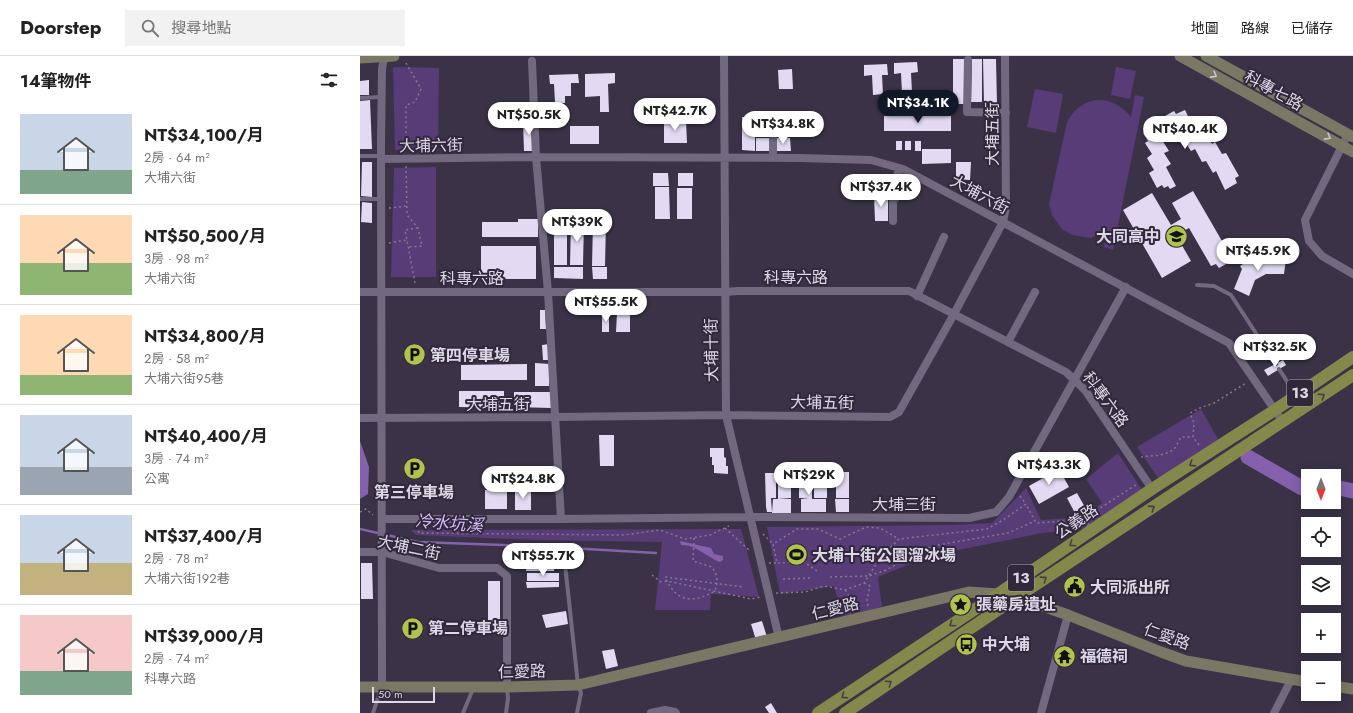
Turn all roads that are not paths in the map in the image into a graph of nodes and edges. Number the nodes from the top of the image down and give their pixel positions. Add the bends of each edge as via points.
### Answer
1 (384, 56) edge
2 (394, 56) edge
3 (724, 56) edge
4 (1005, 56) edge
5 (1180, 56) edge
6 (1206, 56) edge
7 (360, 58) edge
8 (968, 60) dead end
9 (532, 61) dead end
10 (382, 97) junction
11 (360, 98) edge
12 (1006, 113) junction
13 (773, 118) dead end
14 (1350, 135) edge
15 (1342, 145) junction
16 (1353, 152) edge
17 (360, 156) edge
18 (382, 157) junction
19 (536, 158) junction
20 (725, 158) junction
21 (773, 158) junction
22 (899, 168) junction
23 (360, 199) edge
24 (382, 199) junction
25 (893, 222) dead end
26 (1003, 222) junction
27 (944, 237) dead end
28 (1353, 274) edge
29 (1197, 285) dead end
30 (1126, 287) junction
31 (382, 291) junction
32 (360, 292) edge
33 (548, 292) junction
34 (725, 292) junction
35 (1035, 292) dead end
36 (917, 296) junction
37 (954, 314) junction
38 (1008, 342) junction
39 (1353, 357) edge
40 (1276, 364) dead end
41 (1279, 369) dead end
42 (1353, 375) edge
43 (1074, 379) junction
44 (1296, 396) junction
45 (1304, 408) junction
46 (1275, 410) junction
47 (726, 414) junction
48 (360, 418) edge
49 (382, 418) junction
50 (556, 418) junction
51 (1283, 422) junction
52 (1152, 489) junction
53 (750, 517) junction
54 (561, 519) junction
55 (1084, 519) road end
56 (380, 521) junction
57 (1092, 530) junction
58 (382, 548) junction
59 (360, 552) edge
60 (565, 564) dead end
61 (998, 594) junction
62 (1017, 597) junction
63 (1068, 615) junction
64 (779, 638) junction
65 (1291, 680) junction
66 (1301, 681) edge
67 (382, 686) junction
68 (578, 686) junction
69 (360, 687) edge
70 (474, 687) junction
71 (507, 687) junction
72 (1341, 687) edge
73 (1353, 689) edge
74 (373, 713) edge
75 (463, 713) edge
76 (506, 713) edge
77 (577, 713) edge
78 (651, 713) edge
79 (676, 713) edge
80 (818, 713) edge
81 (845, 713) edge
82 (1041, 713) edge
83 (1274, 713) edge

1 - 2 street
1 - 7 street
1 - 10 street
3 - 20 street, 大埔十街
4 - 12 street, 大埔五街
5 -> 15 street, 科專七路
6 - 14 street, 科專七路
8 - 12 street via 967,112
9 - 19 street
10 - 11 lane
10 - 18 street
12 - 26 street, 大埔五街 via 1006,207
13 - 21 street
14 - 15 street
15 - 16 street, 科專七路
15 - 28 street via 1306,220 1309,242 1322,256
17 - 18 lane
18 - 19 street, 大埔六街
18 - 24 street
19 - 20 street, 大埔六街
19 - 33 street
20 - 21 street, 大埔六街
20 - 34 street, 大埔十街
21 - 22 street, 大埔六街 via 871,160
22 - 25 street via 899,194 893,201
22 - 26 street, 大埔六街
23 - 24 lane
24 - 31 street
26 - 30 street, 大埔六街
26 - 37 street, 大埔五街
27 - 36 street
29 - 40 lane via 1214,286 1231,296
30 - 43 street, 大埔三街
30 - 46 street, 大埔六街 via 1229,343
31 - 32 street, 科專六路
31 - 33 street, 科專六路
31 - 49 street
33 - 34 street, 科專六路
33 - 50 street
34 - 36 street, 科專六路 via 909,291
34 - 47 street, 大埔十街
35 - 38 street
36 - 37 street, 科專六路
37 - 38 street, 科專六路
37 - 47 street, 大埔五街 via 899,412 890,417
38 - 43 street, 科專六路 via 1066,372
39 - 44 main road, 公義路 / 13
41 - 44 lane
45 -> 42 main road, 公義路 / 13
43 - 52 street, 科專六路 via 1085,390
43 - 53 street, 大埔三街 via 1013,491 996,512 969,518
44 - 45 lane
44 - 46 main road, 公義路 / 13
45 - 51 main road, 公義路 / 13
46 - 51 street, 大埔六街
46 -> 52 main road, 公義路 / 13
47 - 50 street, 大埔五街
47 - 53 street, 大埔十街
48 - 49 street, 大埔五街
49 - 50 street, 大埔五街
49 - 56 street
50 - 54 street
62 -> 51 main road, 公義路 / 13
52 - 57 main road, 公義路 / 13
53 - 54 street, 大埔三街
53 - 64 street, 大埔十街
54 - 56 street, 大埔三街
55 - 57 lane
56 - 58 street
57 -> 61 main road, 公義路 / 13
58 - 59 street, 大埔二街
58 - 67 street
58 - 71 street, 大埔二街 via 439,568 497,568 507,576
60 - 68 lane
61 - 62 street, 仁愛路
61 - 64 street, 仁愛路 via 970,592
61 -> 80 main road, 公義路 / 13
62 - 63 street, 仁愛路
81 -> 62 main road, 公義路 / 13
63 - 65 street, 仁愛路 via 1186,661
63 - 82 street
64 - 68 street, 仁愛路
65 - 66 street, 仁愛路
65 - 83 street
67 - 69 street, 仁愛路
67 - 70 street, 仁愛路
67 - 74 lane
68 - 71 street, 仁愛路
68 - 77 lane via 581,693
70 - 71 street, 仁愛路
70 - 75 lane
71 - 76 lane
72 - 73 street
78 - 79 street via 665,710

